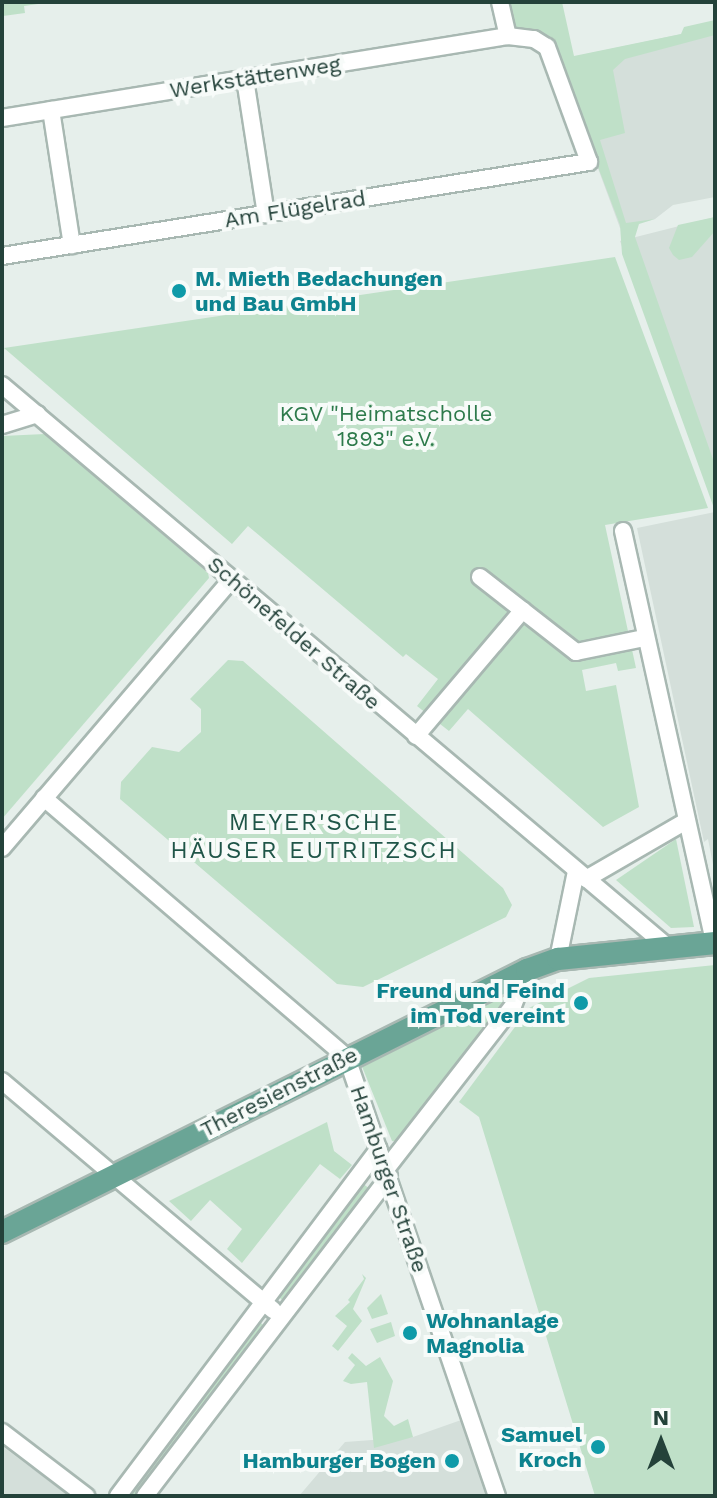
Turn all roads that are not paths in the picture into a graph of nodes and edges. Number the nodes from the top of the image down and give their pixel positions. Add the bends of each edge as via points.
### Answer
1 (500, 2) edge
2 (508, 36) junction
3 (245, 79) junction
4 (51, 110) junction
5 (2, 118) edge
6 (266, 214) junction
7 (72, 245) junction
8 (2, 256) edge
9 (2, 385) edge
10 (37, 414) junction
11 (2, 425) edge
12 (623, 531) dead end
13 (480, 577) dead end
14 (231, 580) junction
15 (523, 610) junction
16 (644, 638) junction
17 (416, 736) junction
18 (44, 798) junction
19 (686, 821) junction
20 (2, 848) edge
21 (581, 875) junction
22 (714, 943) edge
23 (669, 948) junction
24 (558, 959) junction
25 (527, 970) junction
26 (347, 1058) junction
27 (2, 1081) edge
28 (379, 1149) junction
29 (388, 1173) junction
30 (113, 1175) junction
31 (2, 1232) edge
32 (264, 1303) junction
33 (281, 1316) junction
34 (2, 1432) edge
35 (86, 1496) edge
36 (118, 1496) edge
37 (145, 1496) edge
38 (497, 1496) edge

1 - 2 street
2 - 3 street, Werkstättenweg
2 - 6 street, Am Flügelrad via 534,39 547,47 589,162
3 - 4 street, Werkstättenweg
3 - 6 street
4 - 5 street, Werkstättenweg
4 - 7 street
6 - 7 street, Am Flügelrad
7 - 8 street, Am Flügelrad
9 - 10 street, Schönefelder Straße
10 - 11 street
10 - 14 street, Schönefelder Straße
12 - 16 street
13 - 15 street
14 - 17 street, Schönefelder Straße
14 - 18 street
15 - 16 street via 576,652
15 - 17 street
16 - 19 street
17 - 21 street, Schönefelder Straße
18 - 20 street
18 - 26 street, Hamburger Straße
19 - 21 street
19 - 22 street
21 - 23 street, Schönefelder Straße
21 - 24 street
22 - 23 main road, Theresienstraße
23 - 24 main road, Theresienstraße
24 - 25 main road, Theresienstraße
25 - 26 main road, Theresienstraße
25 - 29 street via 513,1006
26 - 28 street, Hamburger Straße
26 - 30 main road, Theresienstraße
27 - 30 street
28 - 29 street, Hamburger Straße
28 - 32 street
29 - 33 street
29 - 38 street, Hamburger Straße
30 - 31 main road, Theresienstraße
30 - 32 street
32 - 33 street
32 - 36 street
33 - 37 street
34 - 35 street

